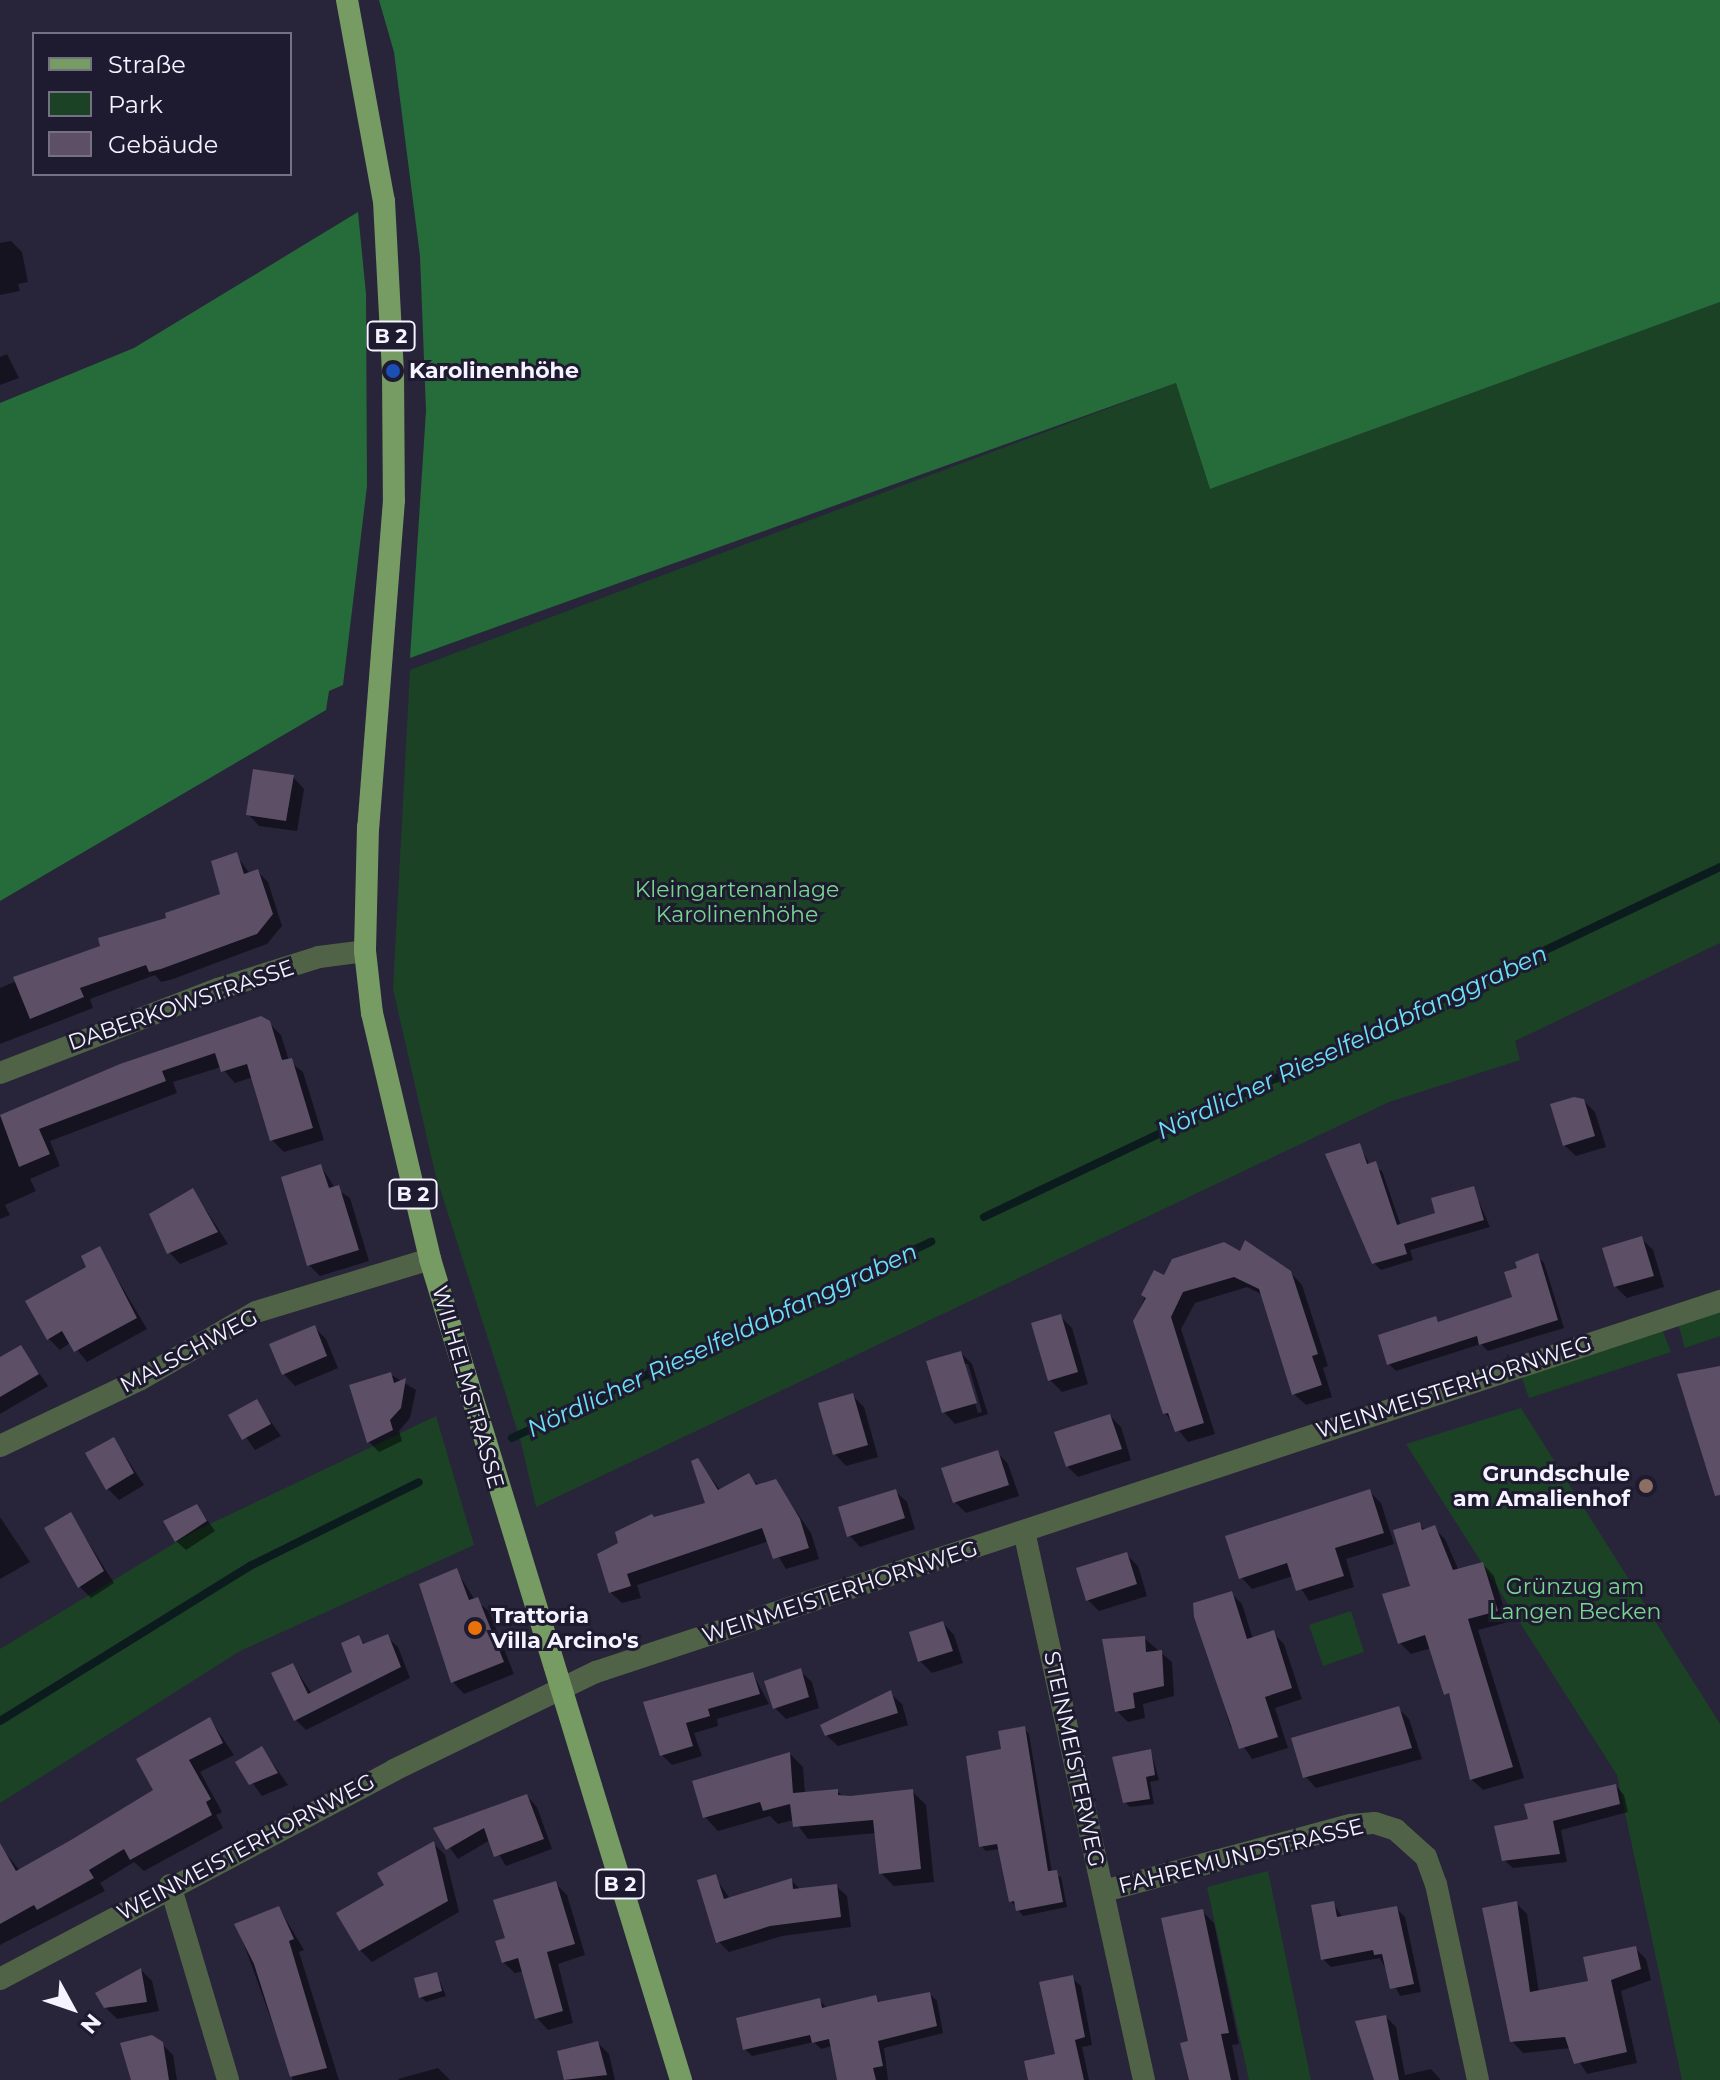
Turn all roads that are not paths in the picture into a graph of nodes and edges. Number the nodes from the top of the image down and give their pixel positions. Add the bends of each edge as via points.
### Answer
1 (347, 0) edge
2 (365, 951) junction
3 (0, 1073) edge
4 (430, 1259) junction
5 (1720, 1301) edge
6 (0, 1446) edge
7 (1024, 1531) junction
8 (559, 1688) junction
9 (170, 1885) junction
10 (1104, 1891) junction
11 (0, 1979) edge
12 (228, 2080) edge
13 (681, 2080) edge
14 (1144, 2080) edge
15 (1478, 2080) edge

1 - 2 main road, WILHELMSTRASSE / B 2 via 384,201 393,371 394,500 368,827
2 - 3 street, DABERKOWSTRASSE via 319,957 192,998
2 - 4 main road, WILHELMSTRASSE / B 2 via 395,1130
4 - 6 street, MALSCHWEG via 256,1312 141,1379
4 - 8 main road, WILHELMSTRASSE / B 2
5 - 7 street, WEINMEISTERHORNWEG
7 - 8 street, WEINMEISTERHORNWEG
7 - 10 street, STEINMEISTERWEG
8 - 9 street, WEINMEISTERHORNWEG
8 - 13 main road, WILHELMSTRASSE / B 2
9 - 11 street, WEINMEISTERHORNWEG
9 - 12 street
10 - 14 street, STEINMEISTERWEG
10 - 15 street, FAHREMUNDSTRASSE via 1351,1825 1375,1823 1396,1830 1426,1857 1436,1884

